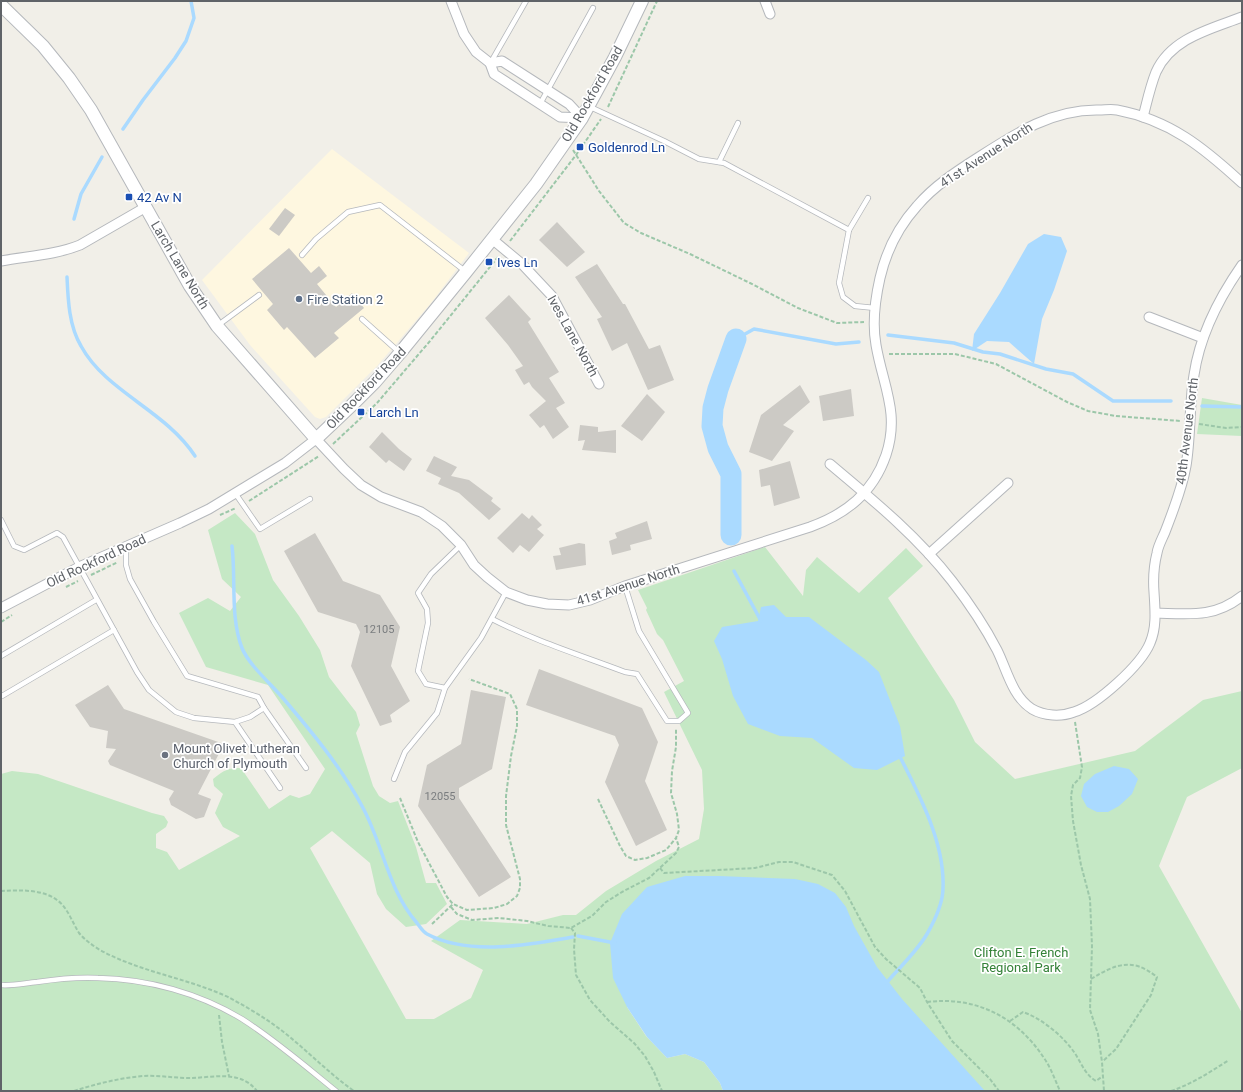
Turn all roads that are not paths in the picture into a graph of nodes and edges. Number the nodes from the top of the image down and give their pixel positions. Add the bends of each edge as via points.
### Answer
1 (451, 1) edge
2 (526, 1) edge
3 (642, 1) edge
4 (765, 1) edge
5 (1, 5) edge
6 (593, 8) dead end
7 (770, 14) dead end
8 (1242, 17) edge
9 (490, 63) junction
10 (548, 90) junction
11 (540, 104) junction
12 (588, 106) junction
13 (1143, 117) junction
14 (582, 118) junction
15 (738, 123) dead end
16 (719, 162) junction
17 (1242, 183) edge
18 (868, 198) dead end
19 (146, 207) junction
20 (849, 230) junction
21 (492, 239) junction
22 (302, 255) dead end
23 (1, 261) edge
24 (1242, 265) edge
25 (466, 272) junction
26 (259, 295) dead end
27 (875, 308) junction
28 (1149, 318) dead end
29 (362, 319) dead end
30 (217, 326) junction
31 (1203, 338) junction
32 (400, 353) junction
33 (599, 384) dead end
34 (316, 439) junction
35 (830, 464) dead end
36 (1008, 483) dead end
37 (235, 493) junction
38 (865, 494) junction
39 (310, 499) dead end
40 (1, 520) edge
41 (461, 545) junction
42 (126, 546) junction
43 (929, 554) junction
44 (79, 567) junction
45 (625, 586) junction
46 (506, 592) junction
47 (1242, 596) edge
48 (96, 600) junction
49 (1, 608) edge
50 (1156, 613) junction
51 (492, 618) junction
52 (114, 630) junction
53 (1, 656) edge
54 (445, 688) junction
55 (1, 695) edge
56 (264, 708) junction
57 (235, 722) junction
58 (306, 768) dead end
59 (394, 779) dead end
60 (280, 788) dead end
61 (1, 985) edge
62 (336, 1091) edge

1 - 9 street via 464,34 476,52
2 - 9 lane
3 - 12 street, Old Rockford Road
4 - 7 street
5 - 19 street, Larch Lane North via 43,46 69,78 91,110
6 - 10 lane
8 - 13 street via 1182,42 1168,55 1157,71
9 - 10 street via 502,61
9 - 11 street via 494,74
10 - 11 lane
10 - 14 street via 569,104
11 - 14 street via 560,117
12 - 14 street, Old Rockford Road
12 - 16 lane via 699,159
13 - 17 street, 41st Avenue North via 1172,128 1223,165
13 - 27 street, 41st Avenue North via 1116,110 1089,109 1064,113 1015,133 957,171 917,205 900,228 886,256
14 - 21 street, Old Rockford Road via 536,184
15 - 16 lane
16 - 20 lane
18 - 20 lane
19 - 23 street via 69,250
19 - 30 street, Larch Lane North via 190,286
20 - 27 lane via 839,283 843,297 855,306
21 - 25 street, Old Rockford Road
21 - 33 street, Ives Lane North via 522,264 552,296
22 - 25 lane via 316,239 348,212 380,205
24 - 31 street, 40th Avenue North via 1214,310
25 - 32 street, Old Rockford Road
26 - 30 lane
27 - 38 street, 41st Avenue North via 878,354 892,418 886,457
28 - 31 street
29 - 32 lane
30 - 34 street, Larch Lane North
31 - 50 street, 40th Avenue North via 1194,376 1186,466 1181,489 1157,550 1154,590
32 - 34 street, Old Rockford Road via 357,401
34 - 37 street, Old Rockford Road
34 - 41 street, 41st Avenue North via 361,485 381,497 421,512 442,526
35 - 38 street
36 - 43 street
37 - 39 lane via 260,529
37 - 42 street, Old Rockford Road via 192,518
38 - 43 street
38 - 45 street, 41st Avenue North via 824,522
40 - 44 lane via 14,546 24,550 57,533 62,537
41 - 46 street, 41st Avenue North via 474,565
41 - 54 lane via 431,574 418,593 427,609 428,623 418,671 426,684
42 - 44 street, Old Rockford Road
42 - 56 lane via 130,578 187,676 258,697
43 - 50 street, 40th Avenue North via 978,616 1022,699 1033,709 1046,714 1074,713 1096,700 1130,672 1150,643
44 - 48 lane
44 - 49 street, Old Rockford Road
45 - 46 street, 41st Avenue North via 590,600 569,605 527,600
45 - 51 lane via 639,631 688,713 679,721 667,721 637,674 625,672 520,633
46 - 51 lane
47 - 50 street via 1227,607 1213,612
48 - 52 lane
48 - 53 lane
51 - 54 lane via 481,638
52 - 55 lane
52 - 57 lane via 149,690 176,712 194,718
54 - 59 lane via 437,713 405,752
56 - 57 lane via 250,717
56 - 58 lane
57 - 60 lane
61 - 62 lane via 98,978 140,982 174,989 242,1019

